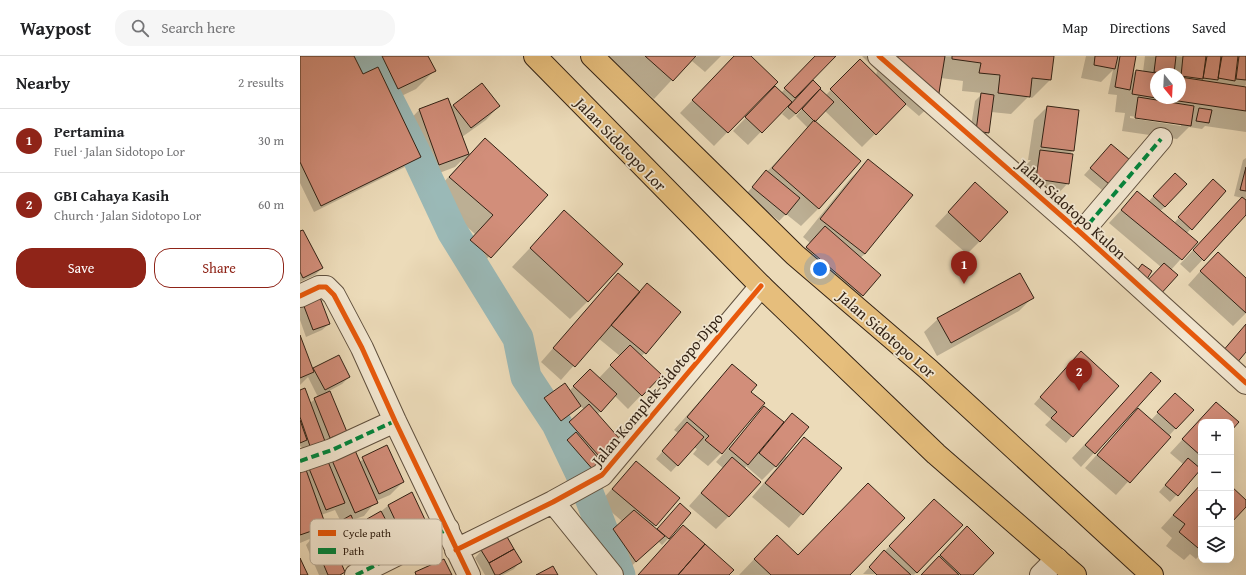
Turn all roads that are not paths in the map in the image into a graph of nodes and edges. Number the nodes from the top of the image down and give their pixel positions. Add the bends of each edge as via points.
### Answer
1 (535, 56) edge
2 (592, 56) edge
3 (879, 56) edge
4 (1161, 139) dead end
5 (1081, 233) junction
6 (761, 286) junction
7 (310, 291) edge
8 (1246, 383) edge
9 (395, 421) junction
10 (300, 461) edge
11 (560, 498) junction
12 (448, 529) junction
13 (442, 532) edge
14 (456, 550) junction
15 (1057, 559) junction
16 (376, 565) edge
17 (356, 575) edge
18 (469, 575) edge
19 (612, 575) edge
20 (1041, 575) edge
21 (1075, 575) edge
22 (1152, 575) edge

1 - 6 highway, Jalan Sidotopo Lor
2 - 22 highway, Jalan Sidotopo Lor via 795,255 928,369
3 - 5 street, Jalan Sidotopo Kulon
4 - 5 street
5 - 8 street, Jalan Sidotopo Kulon
6 - 11 street, Jalan Komplek Sidotopo Dipo via 602,475
6 - 15 highway, Jalan Sidotopo Lor via 936,454
7 - 9 street via 326,287 334,295 362,348
9 - 10 street via 332,450
9 - 12 street
11 - 14 street, Jalan Komplek Sidotopo Dipo
11 - 19 street
12 - 13 street
12 - 14 street
14 - 18 street
15 - 20 street
15 - 21 highway, Jalan Sidotopo Lor
16 - 17 street

